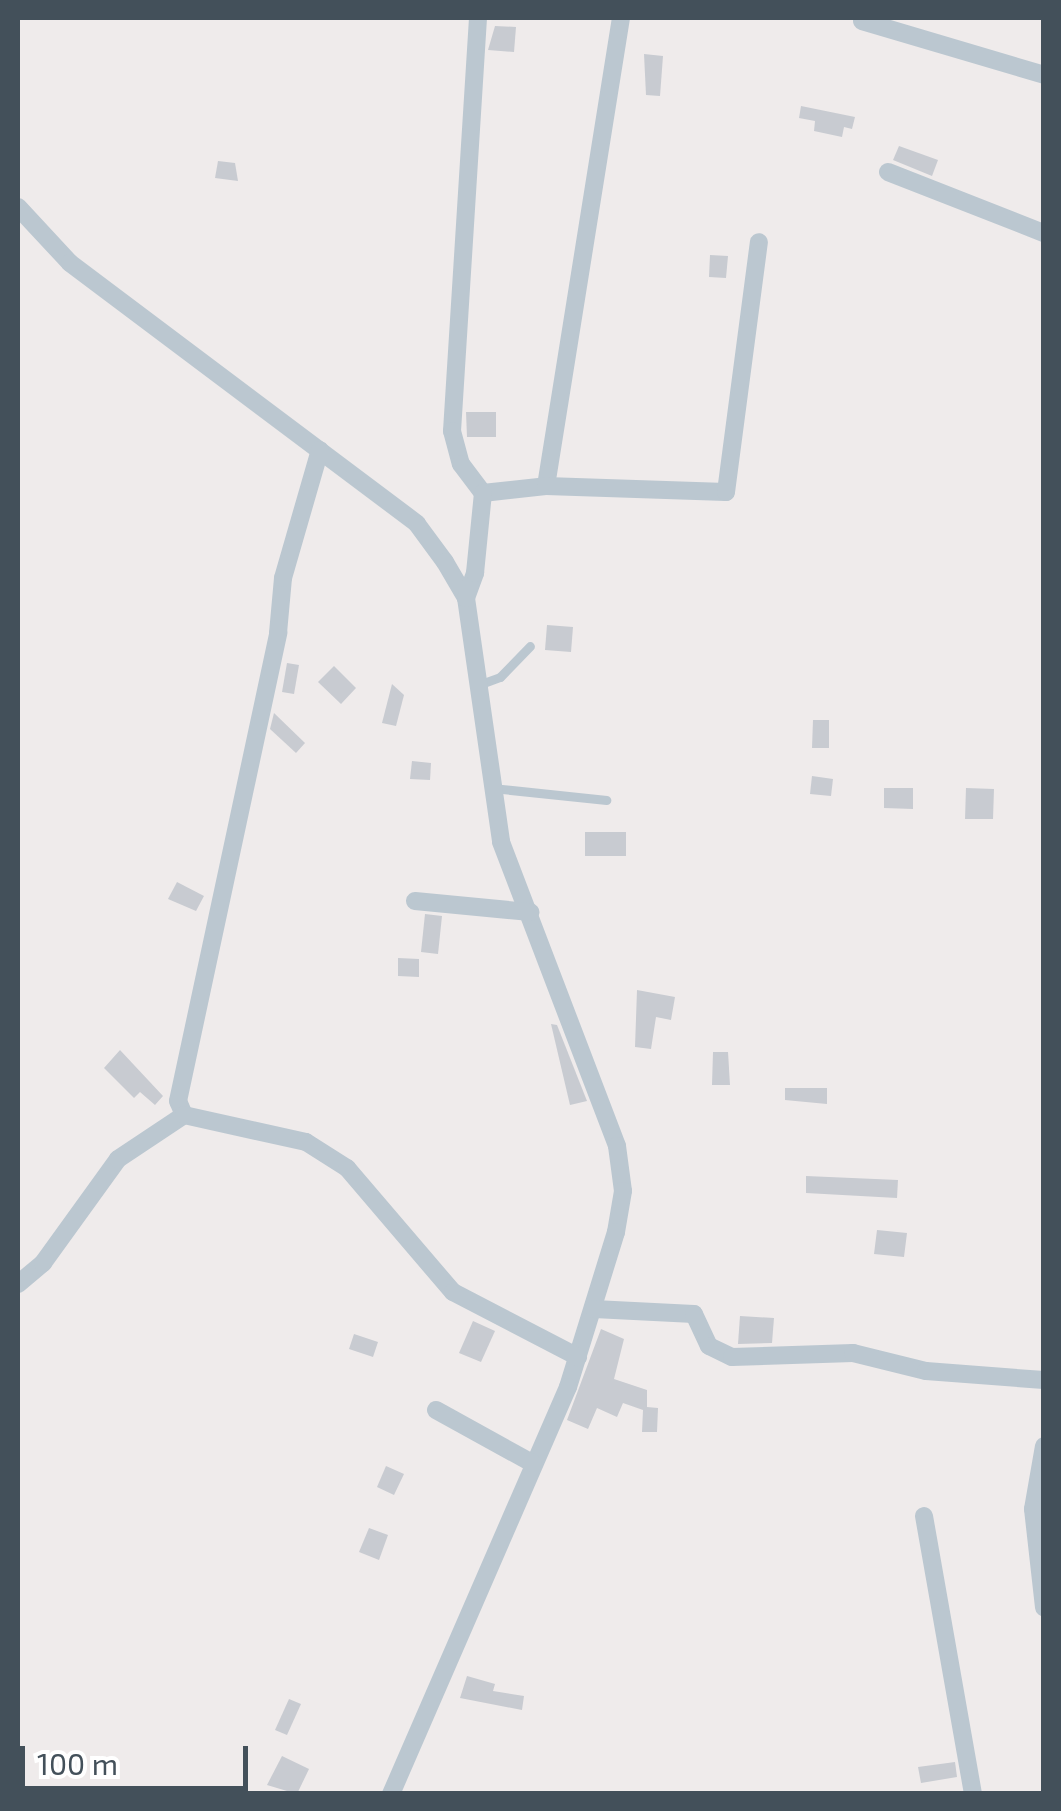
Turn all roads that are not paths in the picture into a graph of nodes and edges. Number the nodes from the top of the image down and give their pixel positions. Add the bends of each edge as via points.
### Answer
1 (478, 18) edge
2 (621, 18) edge
3 (862, 21) dead end
4 (1044, 75) edge
5 (888, 172) dead end
6 (18, 207) edge
7 (1044, 233) edge
8 (759, 242) dead end
9 (320, 450) junction
10 (546, 486) junction
11 (483, 493) junction
12 (466, 598) junction
13 (530, 646) dead end
14 (475, 686) junction
15 (489, 788) junction
16 (606, 800) dead end
17 (415, 901) dead end
18 (530, 912) junction
19 (184, 1115) junction
20 (18, 1284) edge
21 (594, 1309) junction
22 (578, 1358) junction
23 (1044, 1380) edge
24 (436, 1410) dead end
25 (1044, 1446) edge
26 (532, 1464) junction
27 (924, 1516) dead end
28 (1043, 1597) edge
29 (391, 1794) edge
30 (973, 1794) edge

1 - 11 street via 452,431 461,464
2 - 10 street
3 - 4 street
5 - 7 street
6 - 9 street via 70,263
8 - 10 street via 726,492
9 - 12 street via 417,524
9 - 19 street via 283,578 278,633 178,1101
10 - 11 street
11 - 12 street
12 - 14 street
13 - 14 lane via 500,676
14 - 15 street
15 - 16 lane
15 - 18 street via 501,842
17 - 18 street
18 - 21 street via 617,1146 624,1191
19 - 20 street via 118,1159 44,1262
19 - 22 street via 306,1142 347,1168 453,1292
21 - 22 street
21 - 23 street via 694,1314 708,1346 732,1357 853,1353 926,1370
22 - 26 street
24 - 26 street
25 - 28 street via 1033,1509
26 - 29 street
27 - 30 street

